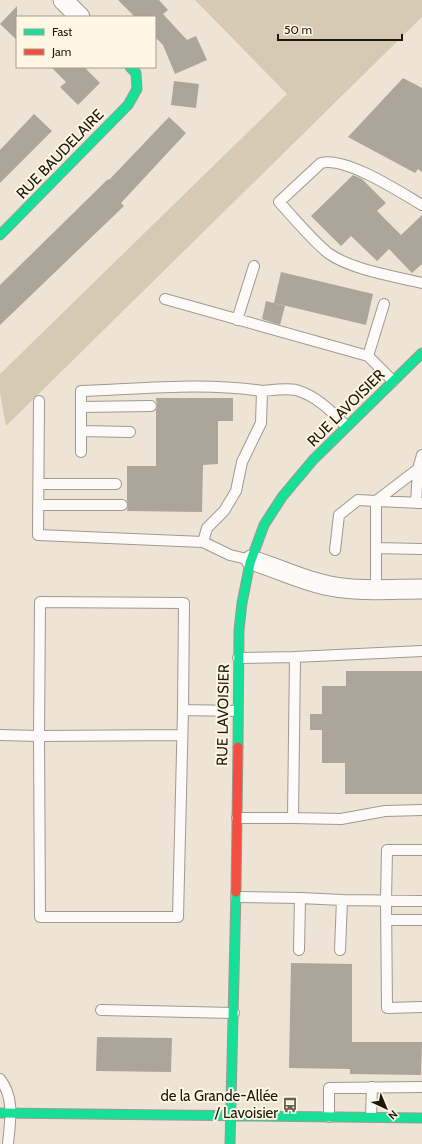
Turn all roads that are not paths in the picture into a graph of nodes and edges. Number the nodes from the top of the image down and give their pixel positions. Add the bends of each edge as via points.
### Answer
1 (63, 0) edge
2 (79, 16) edge
3 (131, 68) edge
4 (422, 205) edge
5 (0, 235) edge
6 (254, 266) dead end
7 (422, 283) edge
8 (164, 299) dead end
9 (384, 304) dead end
10 (238, 320) junction
11 (422, 353) edge
12 (368, 356) junction
13 (393, 381) junction
14 (262, 391) junction
15 (39, 401) dead end
16 (151, 406) dead end
17 (81, 407) junction
18 (346, 426) junction
19 (81, 431) junction
20 (130, 432) dead end
21 (81, 452) dead end
22 (422, 455) edge
23 (418, 469) junction
24 (38, 484) junction
25 (116, 484) dead end
26 (376, 501) junction
27 (419, 503) edge
28 (38, 505) junction
29 (122, 505) dead end
30 (204, 542) junction
31 (376, 548) junction
32 (422, 549) edge
33 (335, 550) dead end
34 (251, 560) junction
35 (376, 589) junction
36 (422, 589) edge
37 (422, 651) edge
38 (295, 657) junction
39 (238, 658) junction
40 (183, 710) junction
41 (237, 711) junction
42 (0, 735) edge
43 (182, 735) junction
44 (39, 736) junction
45 (422, 810) edge
46 (237, 818) junction
47 (293, 818) junction
48 (422, 850) edge
49 (236, 897) junction
50 (300, 898) junction
51 (342, 900) junction
52 (422, 900) edge
53 (386, 901) junction
54 (386, 920) junction
55 (422, 920) edge
56 (299, 950) dead end
57 (340, 950) dead end
58 (422, 1007) edge
59 (101, 1010) dead end
60 (234, 1013) junction
61 (0, 1079) edge
62 (422, 1087) edge
63 (372, 1088) junction
64 (5, 1113) edge
65 (231, 1116) junction
66 (329, 1116) junction
67 (371, 1117) junction
68 (422, 1118) edge
69 (8, 1144) edge
70 (230, 1144) edge

1 - 2 street
3 - 5 street, RUE BAUDELAIRE via 136,73 137,89 128,105
4 - 7 lane via 359,170 326,161 279,202 317,243 337,258 363,268
6 - 10 lane
8 - 10 lane
9 - 12 lane
10 - 12 lane
11 - 13 street, RUE LAVOISIER
12 - 13 lane
13 - 18 street, RUE LAVOISIER
14 - 17 lane via 199,387 82,391
14 - 18 lane via 292,390 308,395 324,405
14 - 30 lane via 261,423 242,462 236,491 224,511 207,528
15 - 24 lane
16 - 17 lane
17 - 19 lane
18 - 34 street, RUE LAVOISIER via 308,465 278,502 264,526
19 - 20 lane
19 - 21 lane
22 - 23 lane
23 - 26 lane
23 - 27 lane
24 - 25 lane
24 - 28 lane
26 - 27 lane
26 - 31 lane
26 - 33 lane via 358,500 340,515
28 - 29 lane
28 - 30 lane via 38,535
30 - 34 lane via 230,555
31 - 32 lane
31 - 35 lane
34 - 35 street via 318,584
34 - 39 street, RUE LAVOISIER via 240,615
35 - 36 street
37 - 38 lane
38 - 39 lane
38 - 47 lane
39 - 41 street, RUE LAVOISIER
40 - 41 lane
40 - 43 lane
40 - 44 lane via 184,603 40,602
41 - 46 street, RUE LAVOISIER
42 - 44 lane
43 - 44 lane
43 - 44 lane via 178,917 40,917
45 - 47 lane via 385,810 342,819
46 - 47 lane
46 - 49 street, RUE LAVOISIER
48 - 53 lane via 387,850
49 - 50 lane
49 - 60 street, RUE LAVOISIER
50 - 51 lane
50 - 56 lane
51 - 53 lane
51 - 57 lane
52 - 53 lane
53 - 54 lane
54 - 55 lane
54 - 58 lane via 386,1008
59 - 60 lane
60 - 65 street, RUE LAVOISIER
61 - 64 lane via 10,1100
62 - 63 lane
63 - 66 lane via 329,1088
63 - 67 lane
64 - 65 street
64 - 69 lane
65 - 66 street
65 - 70 street, RUE LAVOISIER
66 - 67 street
67 - 68 street

